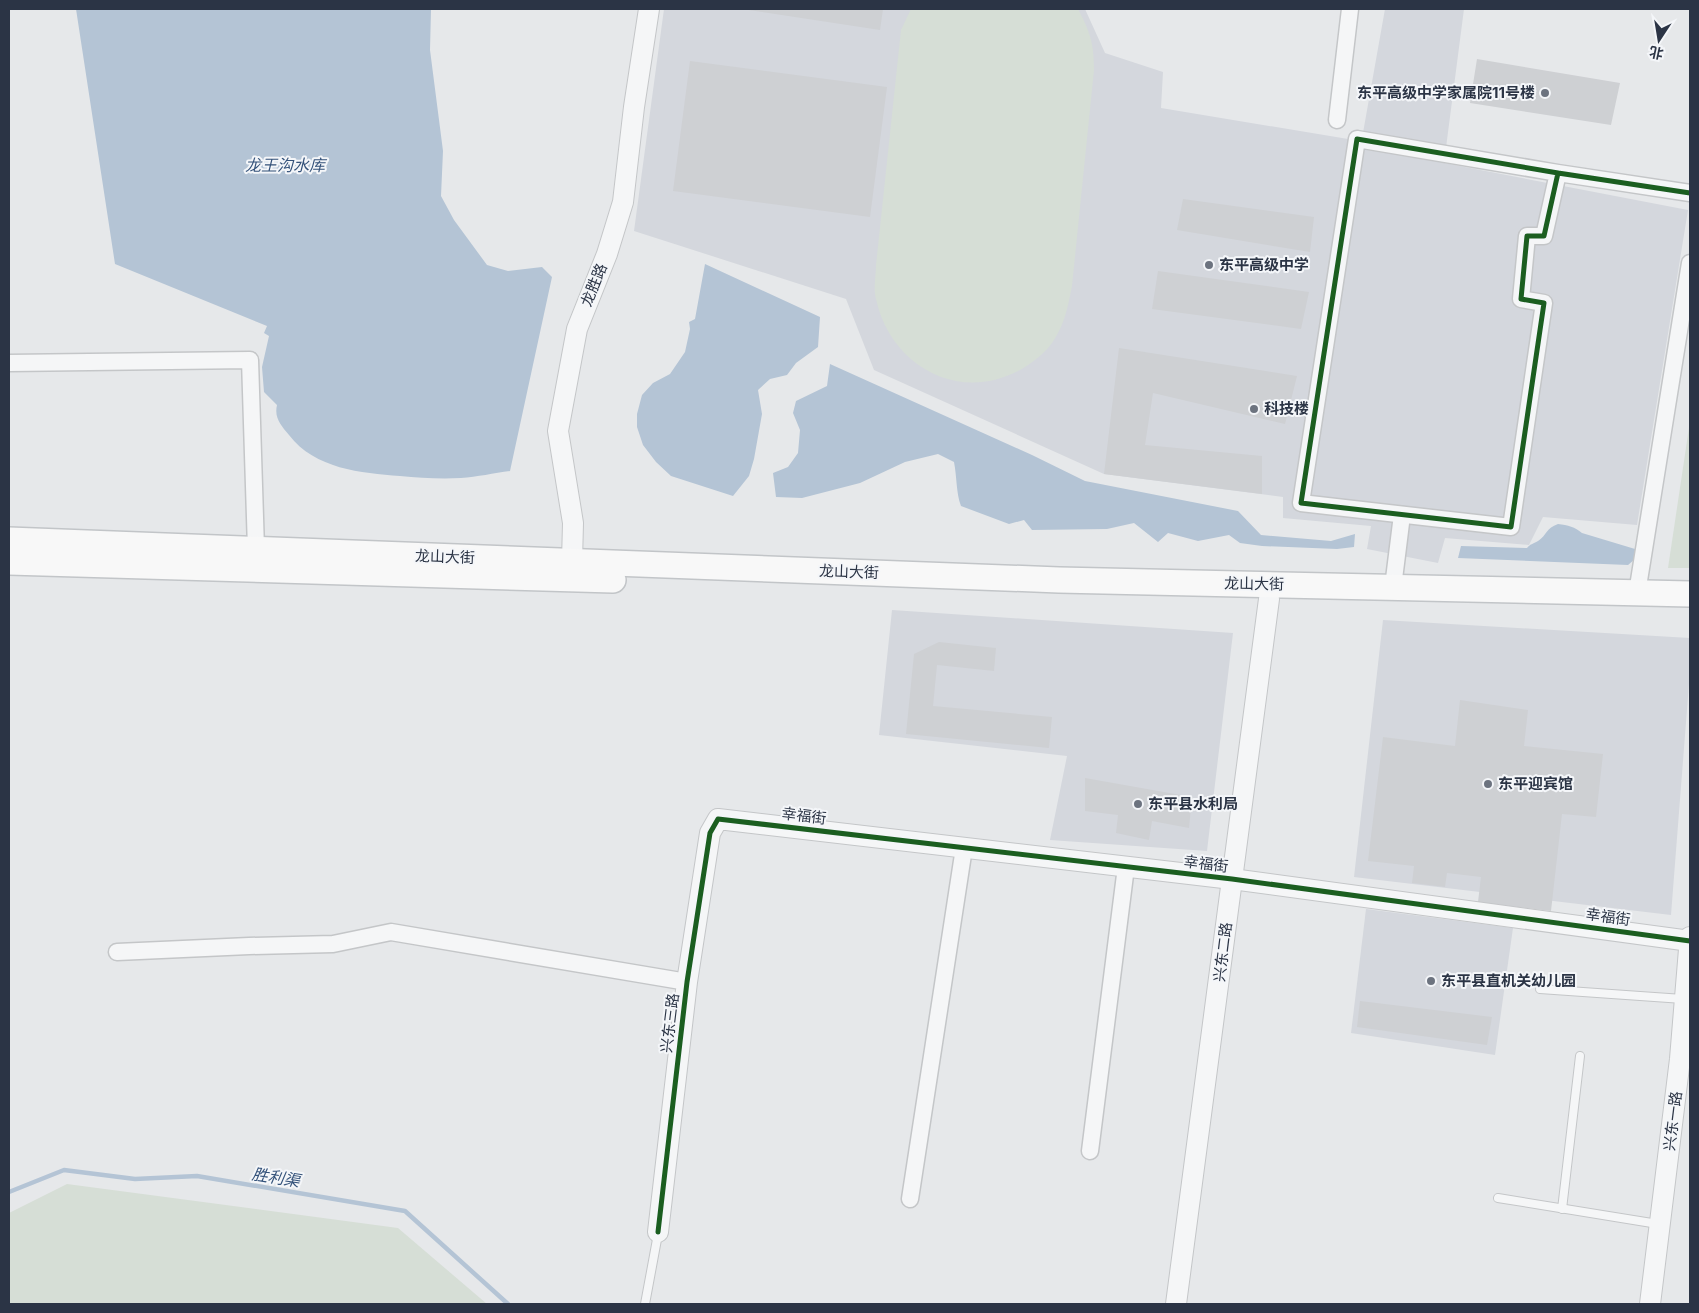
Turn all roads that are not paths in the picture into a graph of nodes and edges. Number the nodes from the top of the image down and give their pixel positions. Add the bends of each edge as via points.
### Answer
1 (649, 9) edge
2 (1350, 9) edge
3 (1337, 120) dead end
4 (1558, 173) junction
5 (1690, 193) edge
6 (1690, 263) edge
7 (9, 363) edge
8 (1402, 515) junction
9 (9, 540) edge
10 (256, 549) junction
11 (9, 562) edge
12 (572, 562) junction
13 (1393, 587) junction
14 (1637, 593) junction
15 (1690, 594) edge
16 (1269, 599) junction
17 (1690, 608) edge
18 (718, 819) joint
19 (964, 848) junction
20 (1126, 867) junction
21 (1232, 879) junction
22 (1690, 937) edge
23 (1690, 941) edge
24 (117, 952) dead end
25 (687, 982) junction
26 (1540, 989) dead end
27 (1685, 999) junction
28 (1686, 1042) edge
29 (1580, 1056) dead end
30 (1090, 1151) dead end
31 (1498, 1198) dead end
32 (910, 1199) dead end
33 (1562, 1208) junction
34 (1660, 1224) junction
35 (658, 1232) joint
36 (645, 1304) edge
37 (1176, 1304) edge
38 (1650, 1304) edge

1 - 12 street, 龙胜路 via 623,202 607,254 576,329 558,431 573,523
2 - 3 street
4 - 5 street
4 - 8 street via 1544,236 1527,236 1521,299 1544,302 1511,527
4 - 8 street via 1358,139 1301,503
6 - 14 street
7 - 10 street via 250,360
8 - 13 street
9 - 10 main road, 龙山大街
10 - 12 main road, 龙山大街
11 - 16 main road, 龙山大街
12 - 13 main road, 龙山大街 via 1059,580
13 - 14 main road, 龙山大街
14 - 15 main road, 龙山大街
16 - 17 main road, 龙山大街
16 - 21 street, 兴东二路
18 - 19 street, 幸福街
18 - 25 street, 兴东三路 via 710,833
19 - 20 street, 幸福街
19 - 32 street
20 - 21 street, 幸福街
20 - 30 street
21 - 23 street, 幸福街
21 - 37 street, 兴东二路
22 - 23 street, 兴东一路
23 - 27 street, 兴东一路
24 - 25 street via 333,944 391,932
25 - 35 street, 兴东三路
26 - 27 lane
27 - 28 street, 兴东一路
28 - 34 street, 兴东一路
29 - 33 lane
31 - 33 lane
33 - 34 lane
34 - 38 street, 兴东一路
35 - 36 lane

